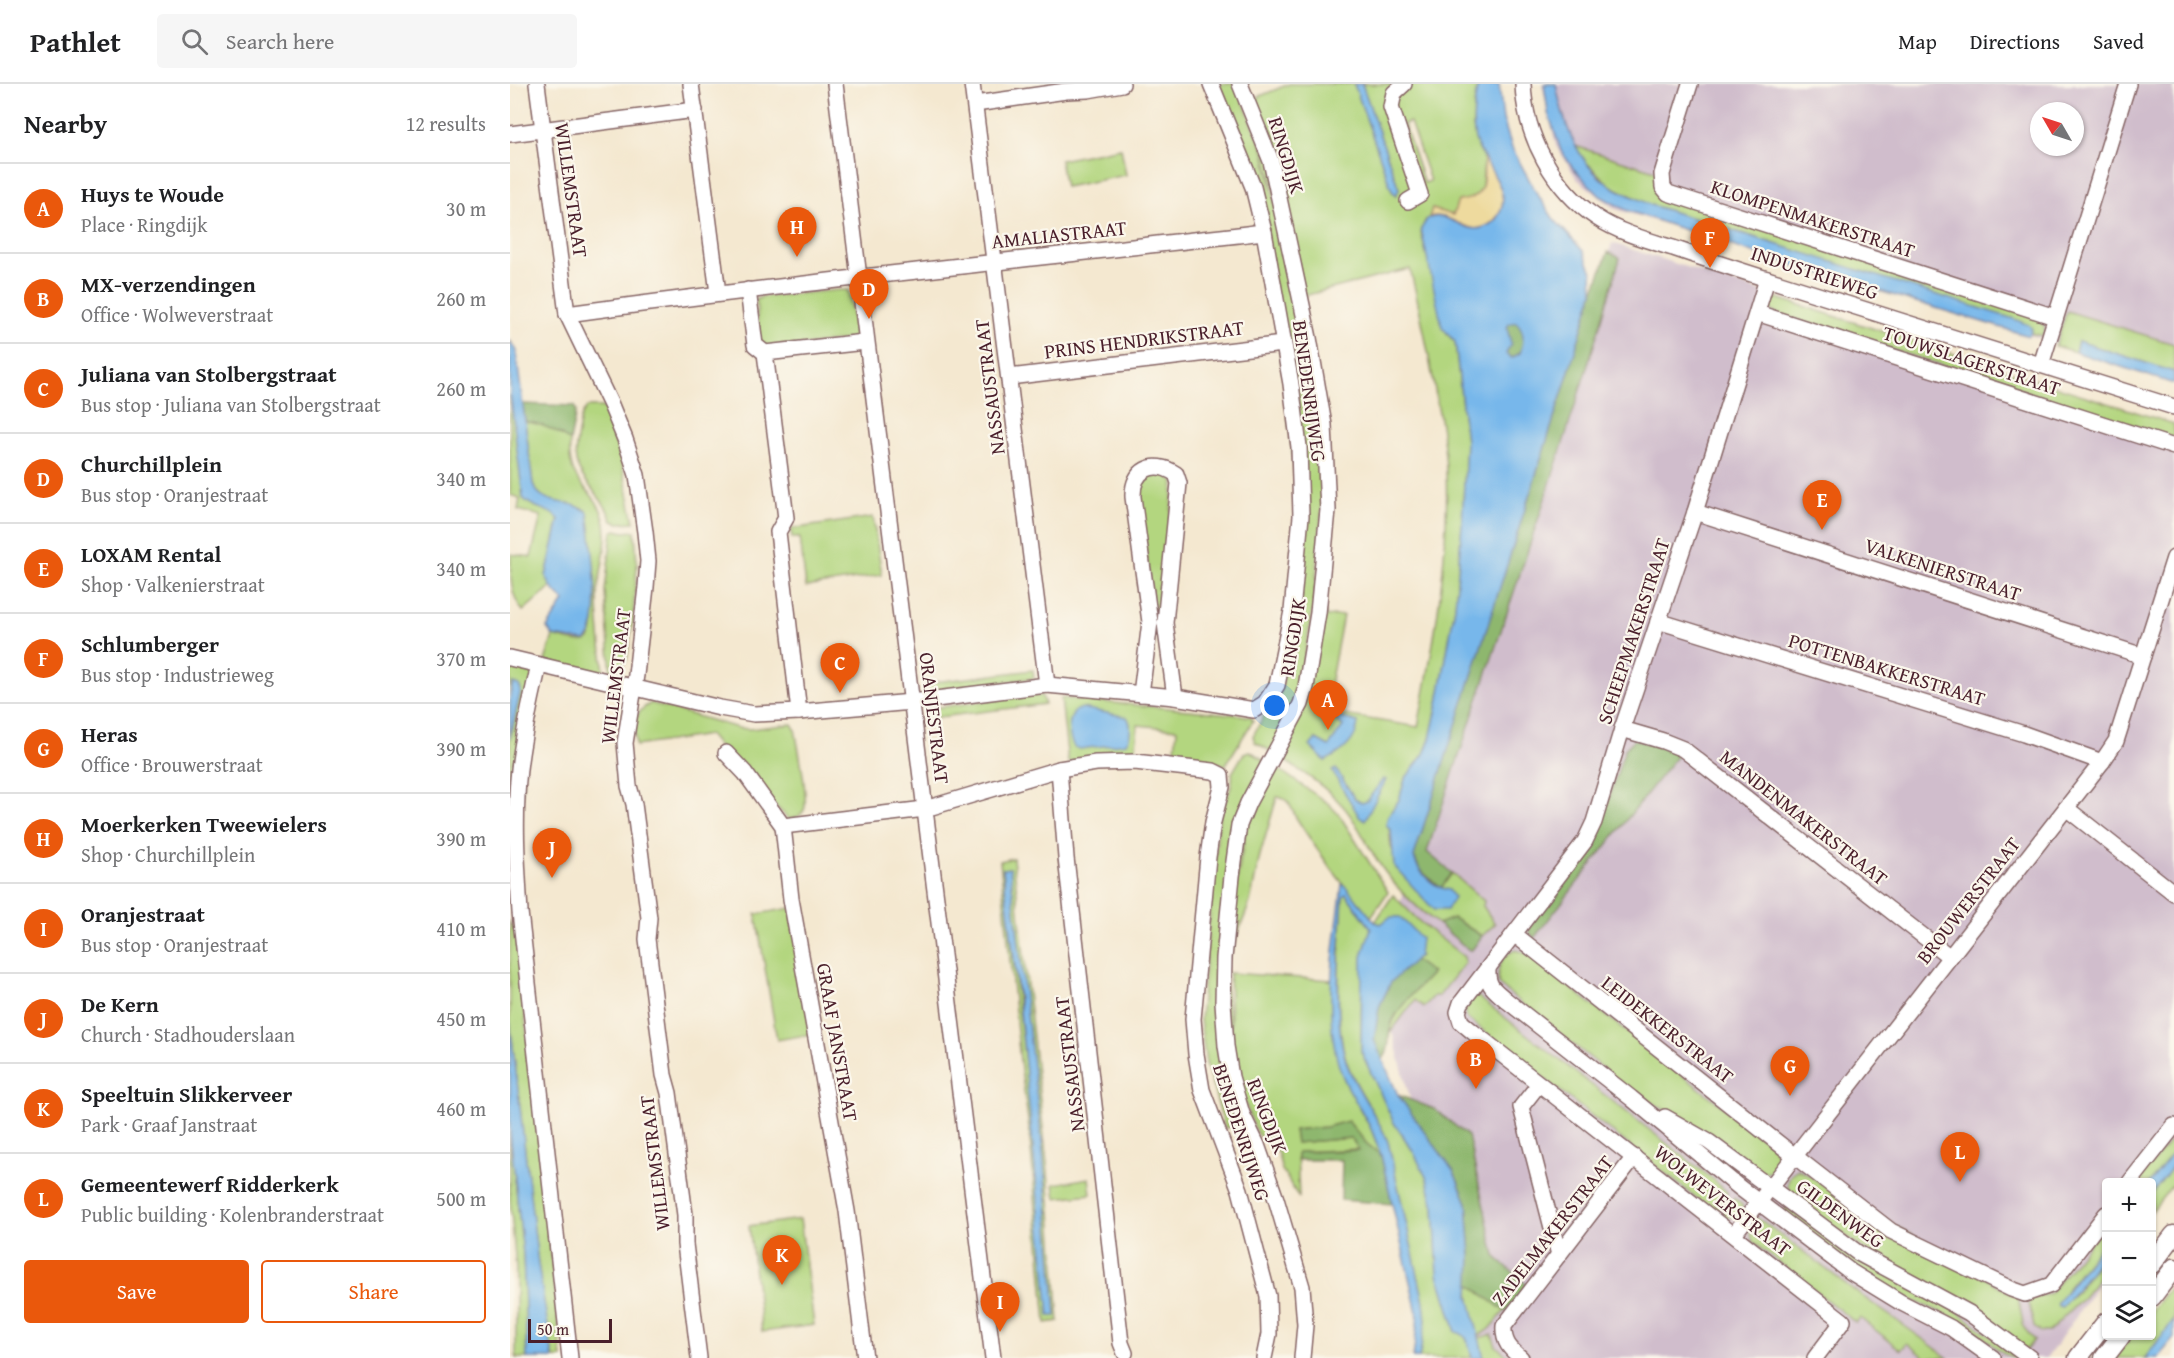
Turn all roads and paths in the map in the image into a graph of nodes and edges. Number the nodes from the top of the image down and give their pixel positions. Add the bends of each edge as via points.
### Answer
1 (537, 84) edge
2 (691, 84) edge
3 (835, 84) edge
4 (972, 84) edge
5 (1122, 84) edge
6 (1211, 84) edge
7 (1240, 84) edge
8 (1404, 84) edge
9 (1523, 84) edge
10 (1690, 84) edge
11 (2128, 84) edge
12 (975, 104) junction
13 (695, 110) junction
14 (543, 131) junction
15 (510, 134) edge
16 (1408, 201) dead end
17 (1264, 231) junction
18 (995, 262) junction
19 (858, 279) junction
20 (1767, 279) junction
21 (748, 290) junction
22 (718, 293) junction
23 (1757, 313) junction
24 (567, 314) junction
25 (2055, 317) junction
26 (865, 342) junction
27 (1283, 344) junction
28 (765, 353) junction
29 (2041, 366) junction
30 (1009, 377) junction
31 (2174, 407) edge
32 (2174, 447) edge
33 (1695, 512) junction
34 (2174, 558) edge
35 (1658, 621) junction
36 (1157, 623) junction
37 (2143, 656) junction
38 (510, 658) edge
39 (539, 665) junction
40 (1047, 685) junction
41 (634, 687) junction
42 (1141, 694) junction
43 (1175, 697) junction
44 (912, 702) junction
45 (799, 712) junction
46 (1623, 729) junction
47 (726, 753) dead end
48 (2102, 762) junction
49 (1059, 769) junction
50 (2066, 808) junction
51 (925, 809) junction
52 (783, 826) junction
53 (2174, 892) edge
54 (515, 912) edge
55 (1514, 934) junction
56 (1950, 957) junction
57 (1488, 969) junction
58 (1539, 1084) junction
59 (1631, 1098) junction
60 (2174, 1126) edge
61 (1634, 1157) junction
62 (1795, 1157) junction
63 (2133, 1178) edge
64 (1770, 1188) junction
65 (1759, 1202) junction
66 (2102, 1219) edge
67 (1734, 1234) junction
68 (2174, 1235) edge
69 (1559, 1255) junction
70 (2156, 1258) edge
71 (2174, 1268) edge
72 (2156, 1291) edge
73 (2102, 1327) edge
74 (2117, 1340) edge
75 (1128, 1356) edge
76 (570, 1358) edge
77 (699, 1358) edge
78 (865, 1358) edge
79 (993, 1358) edge
80 (1264, 1358) edge
81 (1302, 1358) edge
82 (1521, 1358) edge
83 (1815, 1358) edge
84 (1993, 1358) edge
85 (2030, 1358) edge
86 (2078, 1358) edge
87 (2104, 1358) edge

1 - 14 street, WILLEMSTRAAT
2 - 13 street
3 - 19 street, ORANJESTRAAT
4 - 12 street, NASSAUSTRAAT
5 - 12 street
6 - 17 street, BENEDENRIJWEG via 1253,187
7 - 81 street, RINGDIJK via 1273,172 1313,358 1327,461 1328,510 1311,664 1300,704 1239,825 1224,958 1226,1046 1233,1086 1276,1199 1302,1287
8 - 16 street via 1394,93 1391,103 1420,194
9 - 20 street, INDUSTRIEWEG via 1534,141 1561,184 1587,210 1635,236
10 - 25 street, KLOMPENMAKERSTRAAT via 1662,174 1663,188 1668,193
11 - 25 street
12 - 18 street, NASSAUSTRAAT
13 - 14 street
13 - 22 street
14 - 15 street
14 - 24 street, WILLEMSTRAAT
17 - 18 street, AMALIASTRAAT
17 - 27 street, BENEDENRIJWEG
18 - 19 street, AMALIASTRAAT
18 - 30 street, NASSAUSTRAAT
19 - 21 street, AMALIASTRAAT
19 - 26 street, ORANJESTRAAT
20 - 23 street, SCHEEPMAKERSTRAAT
20 - 29 street, INDUSTRIEWEG
21 - 22 street
21 - 28 street via 755,345
22 - 24 street
23 - 32 street, TOUWSLAGERSTRAAT
23 - 33 street, SCHEEPMAKERSTRAAT
24 - 41 street, WILLEMSTRAAT via 611,405 637,475 648,561
25 - 29 street
26 - 28 street
26 - 44 street, ORANJESTRAAT
27 - 30 street, PRINS HENDRIKSTRAAT
27 - 43 street, BENEDENRIJWEG via 1299,447 1301,516 1292,611 1277,685 1261,707 1247,709
28 - 45 street via 786,518 778,532
29 - 31 street, INDUSTRIEWEG
30 - 40 street, NASSAUSTRAAT
33 - 35 street, SCHEEPMAKERSTRAAT
33 - 37 street, VALKENIERSTRAAT
34 - 37 street, BROUWERSTRAAT
35 - 46 street, SCHEEPMAKERSTRAAT
35 - 48 street, POTTENBAKKERSTRAAT via 2024,734
36 - 36 street via 1179,483 1176,474 1157,468 1138,474 1133,490
36 - 42 street
36 - 43 street
37 - 48 street, BROUWERSTRAAT via 2116,741
38 - 39 street
39 - 41 street
39 - 54 street via 518,779
40 - 42 street
40 - 44 street
41 - 45 street via 742,712
41 - 77 street, WILLEMSTRAAT via 625,743 629,786 649,918 647,939 685,1215 684,1244
42 - 43 street
44 - 45 street
44 - 51 street, ORANJESTRAAT
46 - 55 street, SCHEEPMAKERSTRAAT via 1585,841
46 - 56 street, MANDENMAKERSTRAAT via 1683,749
47 - 52 street, GRAAF JANSTRAAT
48 - 50 street, BROUWERSTRAAT
49 - 51 street
49 - 75 street, NASSAUSTRAAT via 1121,1343
49 - 80 street, BENEDENRIJWEG via 1135,762 1221,775 1208,857 1193,1019 1203,1090 1240,1190 1268,1296 1269,1334
50 - 53 street
50 - 56 street, BROUWERSTRAAT
51 - 52 street
51 - 79 street, ORANJESTRAAT
52 - 78 street, GRAAF JANSTRAAT via 791,899 847,1211
54 - 76 street
55 - 57 street, SCHEEPMAKERSTRAAT
55 - 62 street, LEIDEKKERSTRAAT
56 - 62 street, BROUWERSTRAAT
57 - 58 street, WOLWEVERSTRAAT via 1461,1004 1461,1022
57 - 59 street, GILDENWEG via 1487,980 1492,988
58 - 61 street, WOLWEVERSTRAAT
58 - 69 street via 1521,1107
59 - 64 street, GILDENWEG via 1709,1142
59 - 65 street, GILDENWEG
60 - 63 street
61 - 67 street, WOLWEVERSTRAAT
61 - 69 street, ZADELMAKERSTRAAT
62 - 64 street, BROUWERSTRAAT
62 - 66 street, LEIDEKKERSTRAAT via 1891,1231 2025,1294 2051,1285
64 - 65 street, BROUWERSTRAAT
64 - 85 street, GILDENWEG via 1858,1253 1969,1313
65 - 67 street, BROUWERSTRAAT
65 - 84 street, GILDENWEG via 1851,1272 1951,1328
67 - 83 street, WOLWEVERSTRAAT via 1843,1321
68 - 70 main road
69 - 82 street, ZADELMAKERSTRAAT via 1504,1326 1508,1347
71 - 72 main road
73 - 86 main road
74 - 87 main road

